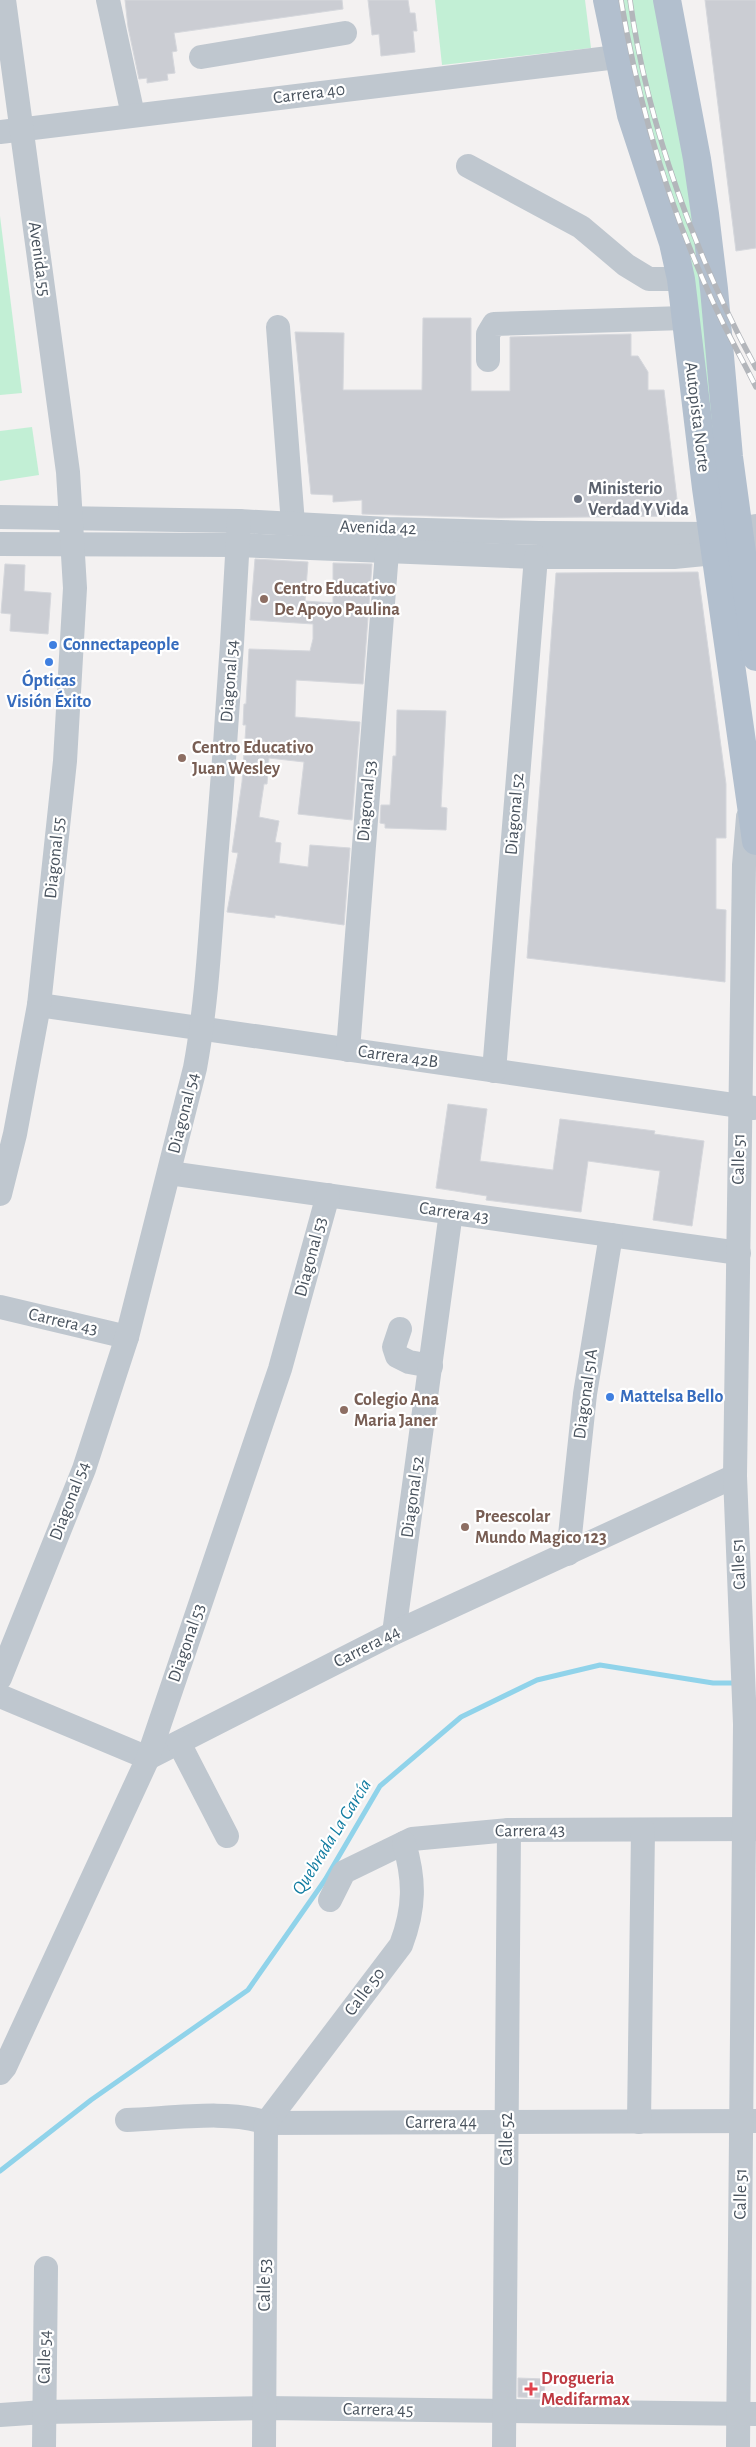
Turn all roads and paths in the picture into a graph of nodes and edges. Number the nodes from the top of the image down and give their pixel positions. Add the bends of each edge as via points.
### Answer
1 (4, 0) edge
2 (108, 0) edge
3 (606, 0) edge
4 (667, 0) edge
5 (345, 34) dead end
6 (201, 57) dead end
7 (617, 57) junction
8 (133, 115) junction
9 (11, 130) edge
10 (468, 166) dead end
11 (681, 279) junction
12 (684, 318) junction
13 (278, 326) dead end
14 (488, 360) dead end
15 (0, 517) edge
16 (72, 518) junction
17 (239, 521) junction
18 (293, 524) junction
19 (737, 540) edge
20 (0, 544) edge
21 (73, 544) junction
22 (238, 545) junction
23 (387, 552) junction
24 (536, 557) junction
25 (756, 657) edge
26 (749, 801) junction
27 (756, 841) edge
28 (40, 1005) junction
29 (202, 1029) junction
30 (348, 1050) junction
31 (494, 1071) junction
32 (748, 1106) edge
33 (7, 1134) edge
34 (169, 1173) junction
35 (0, 1194) edge
36 (328, 1195) junction
37 (451, 1212) junction
38 (611, 1235) junction
39 (739, 1253) junction
40 (0, 1307) edge
41 (400, 1329) dead end
42 (127, 1337) junction
43 (431, 1366) junction
44 (734, 1476) junction
45 (568, 1554) junction
46 (394, 1633) junction
47 (749, 1638) edge
48 (0, 1678) edge
49 (0, 1696) edge
50 (179, 1743) junction
51 (148, 1758) junction
52 (750, 1829) edge
53 (509, 1830) junction
54 (642, 1830) junction
55 (227, 1836) dead end
56 (404, 1843) junction
57 (330, 1900) dead end
58 (0, 2073) edge
59 (127, 2120) dead end
60 (749, 2121) edge
61 (507, 2122) junction
62 (639, 2122) junction
63 (266, 2123) junction
64 (46, 2268) dead end
65 (264, 2408) junction
66 (504, 2411) junction
67 (44, 2412) junction
68 (747, 2414) edge
69 (0, 2415) edge
70 (44, 2447) edge
71 (264, 2447) edge
72 (504, 2447) edge
73 (738, 2447) edge

1 - 9 street, Avenida 55
2 - 8 street
3 - 7 main road, Autopista Norte
4 - 19 main road, Autopista Norte via 705,214
5 - 6 street
7 - 8 street, Carrera 40
7 - 11 main road, Autopista Norte via 631,115 673,243
8 - 9 street, Carrera 40
9 - 16 street, Avenida 55 via 68,472
10 - 11 street via 581,227 626,265 649,279
11 - 12 main road, Autopista Norte
12 - 14 street via 494,324 488,334
12 - 19 main road, Autopista Norte
13 - 18 street
15 - 16 street, Avenida 42
16 - 17 street, Avenida 42
16 - 21 street, Diagonal 55
17 - 18 street, Avenida 42
17 - 22 street, Diagonal 54
18 - 19 street, Avenida 42
19 - 24 street, Avenida 42 via 674,557
19 - 25 main road, Autopista Norte
19 - 26 main road, Autopista Norte
20 - 21 street, Avenida 42
21 - 22 street, Avenida 42
21 - 28 street, Diagonal 55 via 75,588 65,762
22 - 23 street, Avenida 42
22 - 29 street, Diagonal 54
23 - 24 street, Avenida 42
23 - 30 street, Diagonal 53
24 - 31 street, Diagonal 52
26 - 27 main road, Autopista Norte
26 - 32 street, Calle 51 via 744,866
28 - 29 street, Carrera 42B
28 - 33 street, Diagonal 55
29 - 30 street, Carrera 42B
29 - 34 street, Diagonal 54
30 - 31 street, Carrera 42B
31 - 32 street, Carrera 42B
32 - 39 street, Calle 51
33 - 35 street, Diagonal 55
34 - 36 street, Carrera 43
34 - 42 street, Diagonal 54
36 - 37 street, Carrera 43
36 - 51 street, Diagonal 53 via 280,1369
37 - 38 street, Carrera 43
37 - 43 street, Diagonal 52
38 - 39 street, Carrera 43
38 - 45 street, Diagonal 51A via 585,1394
39 - 44 street, Calle 51
40 - 42 street, Carrera 43
41 - 43 street via 394,1348 397,1356
42 - 48 street, Diagonal 54 via 84,1468
43 - 46 street, Diagonal 52
44 - 45 street, Carrera 44
44 - 47 street, Calle 51
45 - 46 street, Carrera 44
46 - 50 street, Carrera 44
47 - 52 street, Calle 51 via 745,1724
49 - 51 street
50 - 51 street, Carrera 44
50 - 55 street
51 - 58 street, Diagonal 53
52 - 54 street, Carrera 43
52 - 60 street, Calle 51
53 - 54 street, Carrera 43
53 - 56 street, Carrera 43 via 412,1839
53 - 61 street, Calle 52
54 - 62 street
56 - 57 street, Carrera 43 via 344,1872
56 - 63 street, Calle 50 via 410,1863 413,1902 401,1945
59 - 63 street, Carrera 44 via 232,2116 252,2117
60 - 62 street, Carrera 44
60 - 68 street, Calle 51
61 - 62 street, Carrera 44
61 - 63 street, Carrera 44
61 - 66 street, Calle 52
63 - 65 street, Calle 53
64 - 67 street, Calle 54
65 - 66 street, Carrera 45
65 - 67 street, Carrera 45
65 - 71 street, Calle 53
66 - 68 street, Carrera 45
66 - 72 street, Calle 52
67 - 69 street, Carrera 45
67 - 70 street, Calle 54
68 - 73 street, Calle 51

